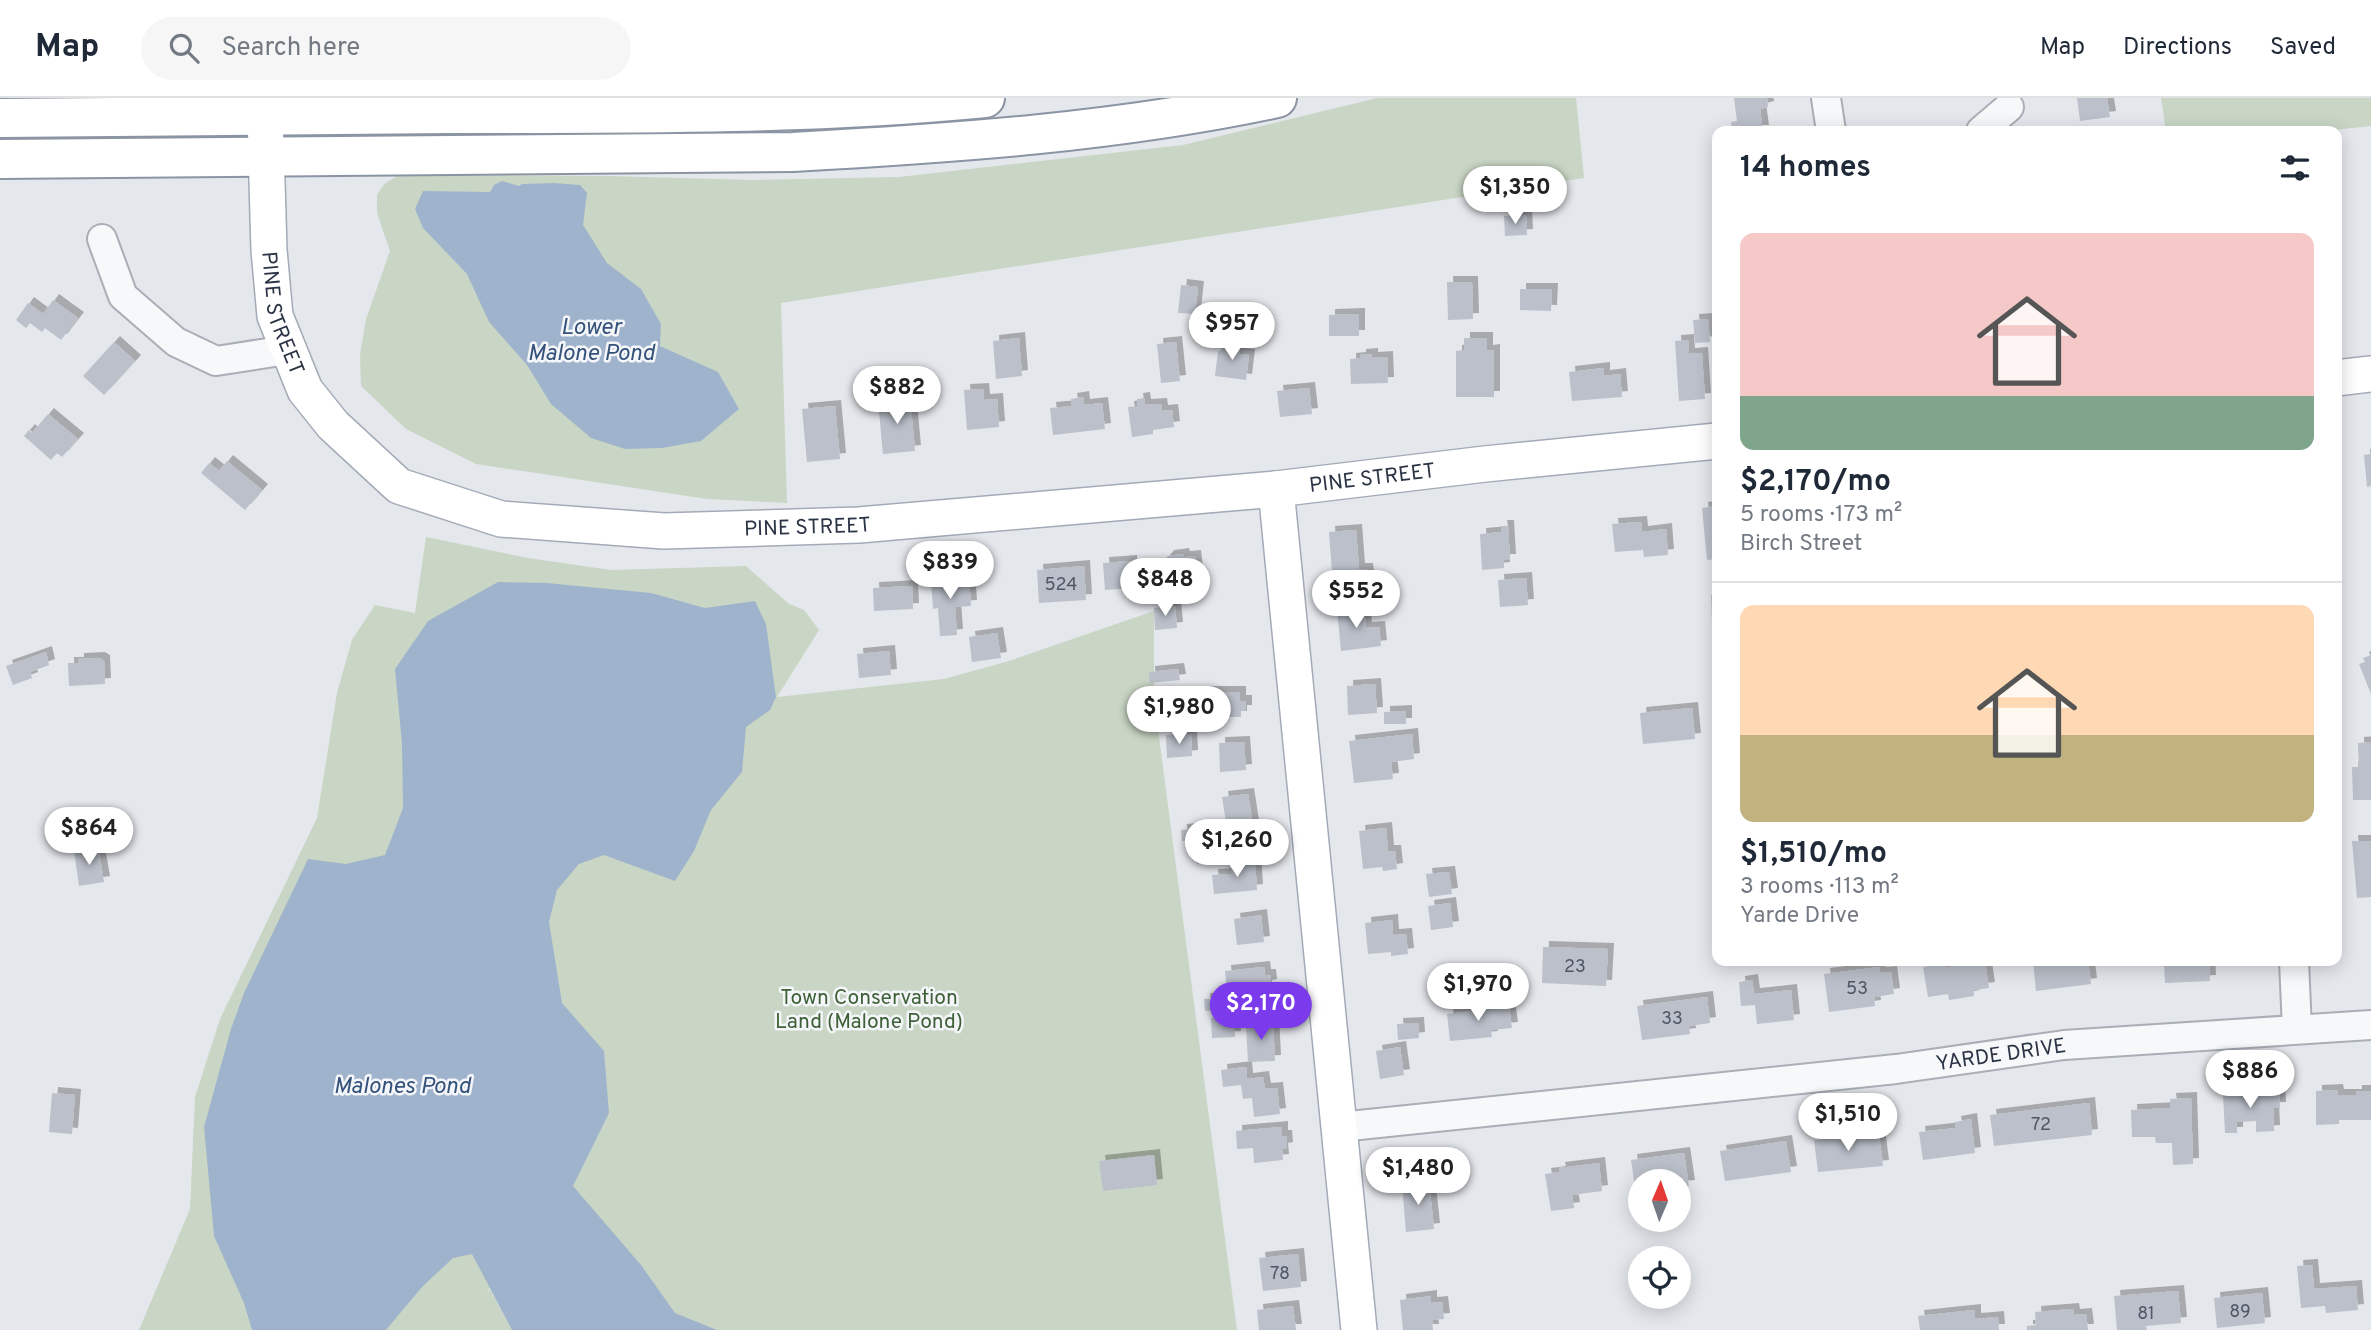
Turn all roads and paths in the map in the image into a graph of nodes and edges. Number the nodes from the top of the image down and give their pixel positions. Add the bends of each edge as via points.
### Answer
1 (985, 98) edge
2 (1277, 98) edge
3 (1826, 98) edge
4 (265, 106) edge
5 (2009, 107) dead end
6 (0, 118) edge
7 (1830, 126) edge
8 (1988, 126) edge
9 (265, 157) junction
10 (0, 159) edge
11 (102, 239) dead end
12 (287, 350) junction
13 (2371, 374) edge
14 (2342, 377) edge
15 (1712, 441) edge
16 (1276, 489) junction
17 (2294, 966) edge
18 (2371, 1025) edge
19 (2297, 1029) junction
20 (1340, 1127) junction
21 (1359, 1330) edge

1 - 4 highway via 682,114
2 - 9 highway via 1145,121 913,146 696,155
3 - 7 street
4 - 6 highway
4 - 9 main road, PINE STREET
5 - 8 street
9 - 10 highway
9 - 12 main road, PINE STREET via 275,316
11 - 12 street via 123,296 176,342 216,361
12 - 16 main road, PINE STREET via 305,390 333,425 399,485 500,519 664,531 859,525
13 - 14 main road
15 - 16 main road, PINE STREET
16 - 20 main road
17 - 19 street
18 - 19 street, YARDE DRIVE
19 - 20 street, YARDE DRIVE via 2064,1045 1896,1069
20 - 21 main road

